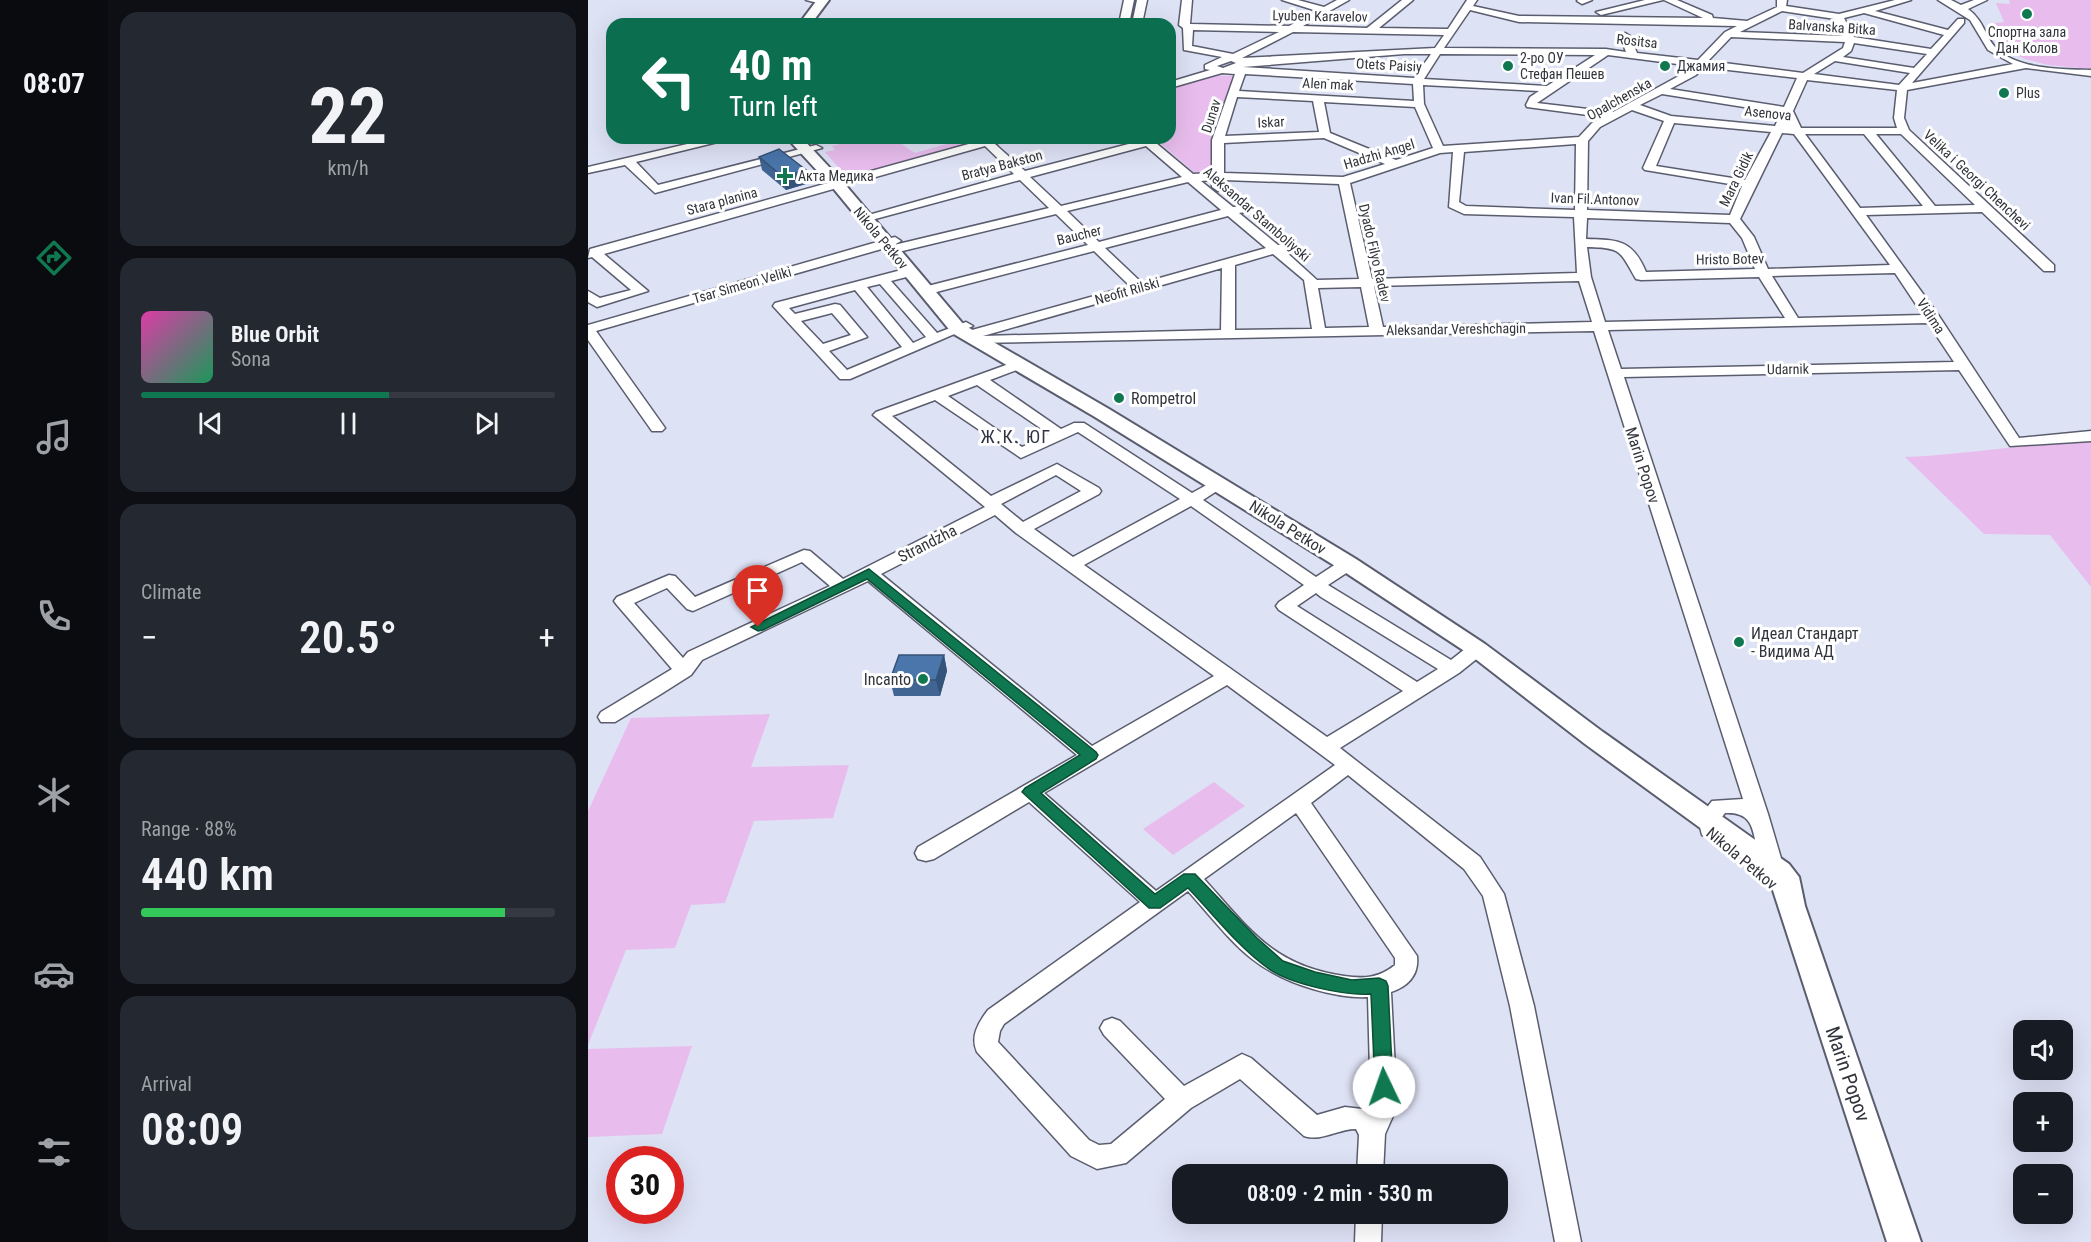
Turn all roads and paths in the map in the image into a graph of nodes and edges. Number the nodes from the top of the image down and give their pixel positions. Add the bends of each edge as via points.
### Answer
1 (811, 0) edge
2 (820, 0) edge
3 (1129, 0) edge
4 (1142, 0) edge
5 (1187, 0) edge
6 (1287, 0) edge
7 (1344, 0) edge
8 (1408, 0) edge
9 (1658, 0) edge
10 (1669, 0) edge
11 (1906, 0) edge
12 (1943, 0) edge
13 (1982, 0) edge
14 (1469, 4) edge
15 (1781, 4) edge
16 (1325, 10) junction
17 (1866, 11) junction
18 (1964, 15) junction
19 (1839, 17) junction
20 (799, 18) edge
21 (809, 18) edge
22 (1125, 18) edge
23 (1138, 18) edge
24 (1519, 19) junction
25 (1573, 19) junction
26 (1719, 21) junction
27 (1488, 22) dead end
28 (1747, 24) junction
29 (1188, 27) junction
30 (1458, 27) junction
31 (1290, 29) junction
32 (1370, 30) junction
33 (1949, 33) junction
34 (1728, 34) junction
35 (1625, 36) dead end
36 (1850, 39) junction
37 (1984, 48) junction
38 (1437, 51) junction
39 (1606, 52) junction
40 (1932, 52) junction
41 (1632, 53) junction
42 (1833, 58) junction
43 (1230, 63) junction
44 (1704, 63) junction
45 (2023, 65) junction
46 (1916, 71) junction
47 (1992, 71) junction
48 (2066, 75) junction
49 (2090, 75) edge
50 (1803, 77) junction
51 (1418, 80) junction
52 (1176, 84) edge
53 (1550, 88) junction
54 (1902, 88) junction
55 (1662, 91) junction
56 (1234, 94) junction
57 (1318, 99) junction
58 (1419, 105) junction
59 (1631, 106) junction
60 (1788, 111) junction
61 (1613, 115) junction
62 (1670, 119) junction
63 (1779, 129) junction
64 (1797, 131) junction
65 (1904, 131) junction
66 (1868, 132) junction
67 (1325, 135) junction
68 (1218, 140) junction
69 (1582, 140) junction
70 (702, 144) edge
71 (980, 144) edge
72 (989, 144) edge
73 (1132, 144) edge
74 (1150, 144) edge
75 (809, 146) edge
76 (1459, 148) junction
77 (1439, 150) junction
78 (628, 161) junction
79 (1397, 165) junction
80 (588, 170) edge
81 (1020, 176) junction
82 (1217, 176) junction
83 (1187, 178) junction
84 (1344, 181) junction
85 (842, 184) junction
86 (1749, 184) junction
87 (1983, 208) junction
88 (1056, 209) junction
89 (1932, 210) junction
90 (1236, 211) junction
91 (1857, 212) junction
92 (1580, 213) junction
93 (868, 217) junction
94 (1734, 219) junction
95 (1580, 243) junction
96 (893, 246) junction
97 (1096, 247) junction
98 (1280, 248) junction
99 (596, 256) edge
100 (1229, 263) junction
101 (588, 266) edge
102 (2049, 268) dead end
103 (1899, 269) junction
104 (909, 272) junction
105 (1764, 274) junction
106 (1584, 277) junction
107 (883, 279) junction
108 (1367, 283) junction
109 (1312, 284) junction
110 (1326, 284) junction
111 (859, 286) junction
112 (1140, 288) junction
113 (929, 289) junction
114 (1914, 291) junction
115 (588, 295) edge
116 (792, 319) junction
117 (1889, 320) junction
118 (1934, 320) junction
119 (1794, 321) junction
120 (1598, 325) junction
121 (1003, 326) junction
122 (588, 329) edge
123 (1377, 331) junction
124 (1319, 332) junction
125 (968, 333) junction
126 (1228, 334) junction
127 (935, 339) junction
128 (1011, 339) junction
129 (820, 349) junction
130 (911, 349) junction
131 (1017, 365) junction
132 (1962, 366) junction
133 (1613, 373) junction
134 (978, 379) junction
135 (937, 395) junction
136 (657, 428) dead end
137 (1060, 435) junction
138 (2091, 436) edge
139 (1218, 485) junction
140 (1191, 499) junction
141 (993, 506) junction
142 (1022, 529) junction
143 (1073, 564) junction
144 (1348, 564) junction
145 (869, 573) junction
146 (1317, 584) junction
147 (842, 587) junction
148 (1477, 649) junction
149 (1452, 669) junction
150 (684, 671) junction
151 (1226, 677) junction
152 (1417, 691) junction
153 (608, 717) dead end
154 (1326, 747) junction
155 (1090, 755) junction
156 (1347, 766) junction
157 (1030, 792) junction
158 (1299, 802) junction
159 (1733, 827) junction
160 (926, 853) dead end
161 (1190, 878) junction
162 (1155, 903) junction
163 (1791, 906) junction
164 (1379, 986) junction
165 (1112, 1028) dead end
166 (1182, 1100) junction
167 (1372, 1132) junction
168 (1370, 1164) edge
169 (1369, 1224) edge
170 (1368, 1242) edge
171 (1568, 1242) edge
172 (1904, 1242) edge

1 - 2 street
1 - 20 main road
2 - 21 main road
3 - 22 street
4 - 23 street
5 - 29 street via 1184,25
6 - 16 street
7 - 16 street
8 - 32 street
9 - 25 street
10 - 26 street
11 - 17 street
12 - 18 street
13 - 18 street
14 - 24 street
14 - 30 street
15 - 19 street
15 - 28 street, Opalchenska via 1768,17
16 - 31 street
17 - 19 street
17 - 33 street
18 - 33 street
18 - 37 street
18 - 45 street via 1979,24 1994,51
19 - 36 street
24 - 25 street
24 - 27 street
25 - 26 street
26 - 28 street
28 - 34 street, Opalchenska
29 - 31 street, Lyuben Karavelov
29 - 43 street via 1189,50
30 - 32 street, Lyuben Karavelov
30 - 38 street
31 - 32 street, Lyuben Karavelov
31 - 43 street
33 - 40 street
34 - 36 street, Balvanska Bitka
34 - 44 street, Opalchenska
35 - 41 street
36 - 40 street, Balvanska Bitka
36 - 42 street via 1848,49
37 - 45 street
37 - 47 street
38 - 39 street, Rositsa
38 - 43 street, Rositsa
38 - 51 street
39 - 41 street, Rositsa
39 - 53 street
40 - 46 street
41 - 44 street, Rositsa
42 - 46 street
42 - 50 street
43 - 51 street, Otets Paisiy
43 - 52 street
43 - 56 street, Dunav
44 - 50 street, Rositsa
44 - 55 street, Opalchenska
45 - 47 street, Rositsa
45 - 48 street
45 - 49 street
46 - 54 street
47 - 48 street
47 - 54 street, Rositsa
48 - 49 street
50 - 54 street, Rositsa
50 - 60 street, Mara Gidik
51 - 53 street, Otets Paisiy
51 - 58 street
53 - 61 street via 1532,105
54 - 65 street, Velika i Georgi Chenchevi via 1899,118
55 - 59 street, Opalchenska
55 - 60 street
56 - 57 street, Alen mak
56 - 68 street, Dunav
57 - 58 street, Alen mak
57 - 67 street
58 - 77 street
59 - 61 street, Opalchenska
59 - 62 street, Asenova
60 - 63 street, Mara Gidik
60 - 64 street
61 - 69 street, Opalchenska
62 - 63 street, Asenova
62 - 86 street via 1649,168
63 - 64 street, Asenova
63 - 86 street, Mara Gidik
64 - 66 street, Asenova
64 - 91 street, Vidima
65 - 66 street, Asenova
65 - 87 street, Velika i Georgi Chenchevi
66 - 89 street
67 - 68 street, Iskar
67 - 79 street
68 - 82 street, Dunav
69 - 76 street, Hadzhi Angel
69 - 92 street, Marin Popov
70 - 78 street
71 - 85 street, Stara planina
72 - 81 street
73 - 81 street, Bratya Bakston
74 - 83 street, Aleksandar Stamboliyski
75 - 78 street via 655,189
75 - 85 main road, Nikola Petkov
76 - 77 street, Hadzhi Angel
76 - 92 street, Ivan Fil.Antonov via 1455,207
77 - 79 street, Hadzhi Angel
78 - 80 street
79 - 84 street, Hadzhi Angel
81 - 88 street
81 - 93 street, Bratya Bakston
82 - 83 street, Hadzhi Angel
82 - 84 street, Hadzhi Angel
82 - 90 street, Aleksandar Stamboliyski via 1218,187
83 - 88 street, Tsar Simeon Veliki
83 - 90 street, Aleksandar Stamboliyski
84 - 108 street, Dyado Filyo Radev
85 - 93 main road, Nikola Petkov
85 - 99 street, Stara planina
86 - 94 street, Mara Gidik
87 - 89 street
87 - 102 street, Velika i Georgi Chenchevi
88 - 96 street, Tsar Simeon Veliki
88 - 97 street
89 - 91 street
90 - 97 street, Baucher
90 - 98 street, Aleksandar Stamboliyski
91 - 103 street, Vidima
92 - 94 street, Ivan Fil.Antonov
92 - 95 street, Marin Popov
93 - 96 main road, Nikola Petkov
94 - 105 street, Mara Gidik via 1748,237
95 - 105 street, Hristo Botev via 1622,246 1633,254 1641,276
95 - 106 street, Marin Popov
96 - 104 main road, Nikola Petkov
96 - 113 main road, Nikola Petkov
96 - 122 street, Tsar Simeon Veliki
97 - 112 street
97 - 113 street, Baucher
98 - 100 street, Neofit Rilski
98 - 109 street, Aleksandar Stamboliyski
98 - 110 street, Aleksandar Stamboliyski
99 - 101 street, Stara planina
99 - 115 street via 640,291 597,303
100 - 112 street, Neofit Rilski
100 - 126 street
103 - 105 street, Hristo Botev
103 - 114 street, Vidima
104 - 107 street
104 - 113 main road, Nikola Petkov
105 - 119 street, Mara Gidik
106 - 108 street
106 - 120 street, Marin Popov
107 - 111 street
107 - 127 street
108 - 110 street
108 - 123 street, Dyado Filyo Radev
109 - 110 street
109 - 124 street, Aleksandar Stamboliyski
111 - 116 street via 780,306
111 - 130 street
112 - 121 street, Neofit Rilski
113 - 125 main road, Nikola Petkov
114 - 117 street
114 - 118 street, Vidima
116 - 129 street
116 - 129 street via 835,308 860,337
117 - 118 street, Aleksandar Vereshchagin
117 - 119 street, Aleksandar Vereshchagin
118 - 132 street, Vidima
119 - 120 street, Aleksandar Vereshchagin
120 - 123 street, Aleksandar Vereshchagin
120 - 133 street, Marin Popov
121 - 125 street, Neofit Rilski
121 - 128 street via 1001,332
122 - 136 street, Tsar Simeon Veliki
123 - 124 street, Aleksandar Vereshchagin
124 - 126 street, Aleksandar Vereshchagin
125 - 127 street
125 - 128 street, Aleksandar Vereshchagin
125 - 131 main road, Nikola Petkov
126 - 128 street, Aleksandar Vereshchagin
127 - 130 street
129 - 130 street via 845,376
131 - 134 street
131 - 139 main road, Nikola Petkov
132 - 133 street, Udarnik
132 - 138 street, Vidima via 2015,443
133 - 159 street, Marin Popov via 1748,783
134 - 135 street
134 - 137 street
135 - 137 street via 1021,453
135 - 141 street via 881,415
137 - 140 street via 1079,426
139 - 140 street
139 - 144 main road, Nikola Petkov
140 - 143 street
140 - 146 street
141 - 142 street
141 - 142 street, Strandzha via 1057,469 1092,491
141 - 145 street, Strandzha
142 - 143 street
143 - 151 street
144 - 146 street
144 - 148 main road, Nikola Petkov
145 - 147 street, Strandzha
145 - 155 street
146 - 149 street
146 - 152 street via 1285,606
147 - 150 street, Strandzha via 695,656
147 - 150 street via 804,555 693,605 669,580 623,600
148 - 149 street
148 - 159 main road, Nikola Petkov via 1594,738 1648,787
149 - 152 street
150 - 153 street, Strandzha
151 - 154 street
151 - 155 street
152 - 154 street
154 - 156 street
155 - 157 street
156 - 158 street
156 - 171 street via 1472,862 1493,894 1522,1006
157 - 160 street
157 - 162 street
158 - 161 street
158 - 164 street via 1406,956 1407,969
159 - 163 main road, Nikola Petkov
159 - 163 main road, Nikola Petkov via 1785,877
161 - 162 street
161 - 164 street via 1277,966 1352,988
162 - 166 street via 996,1017 988,1028 986,1045 1080,1148 1097,1157 1117,1155
163 - 172 main road, Marin Popov
164 - 167 street via 1385,1107
165 - 166 street
166 - 167 street via 1242,1065 1313,1128 1345,1118 1363,1118
167 - 168 street
169 - 170 street

